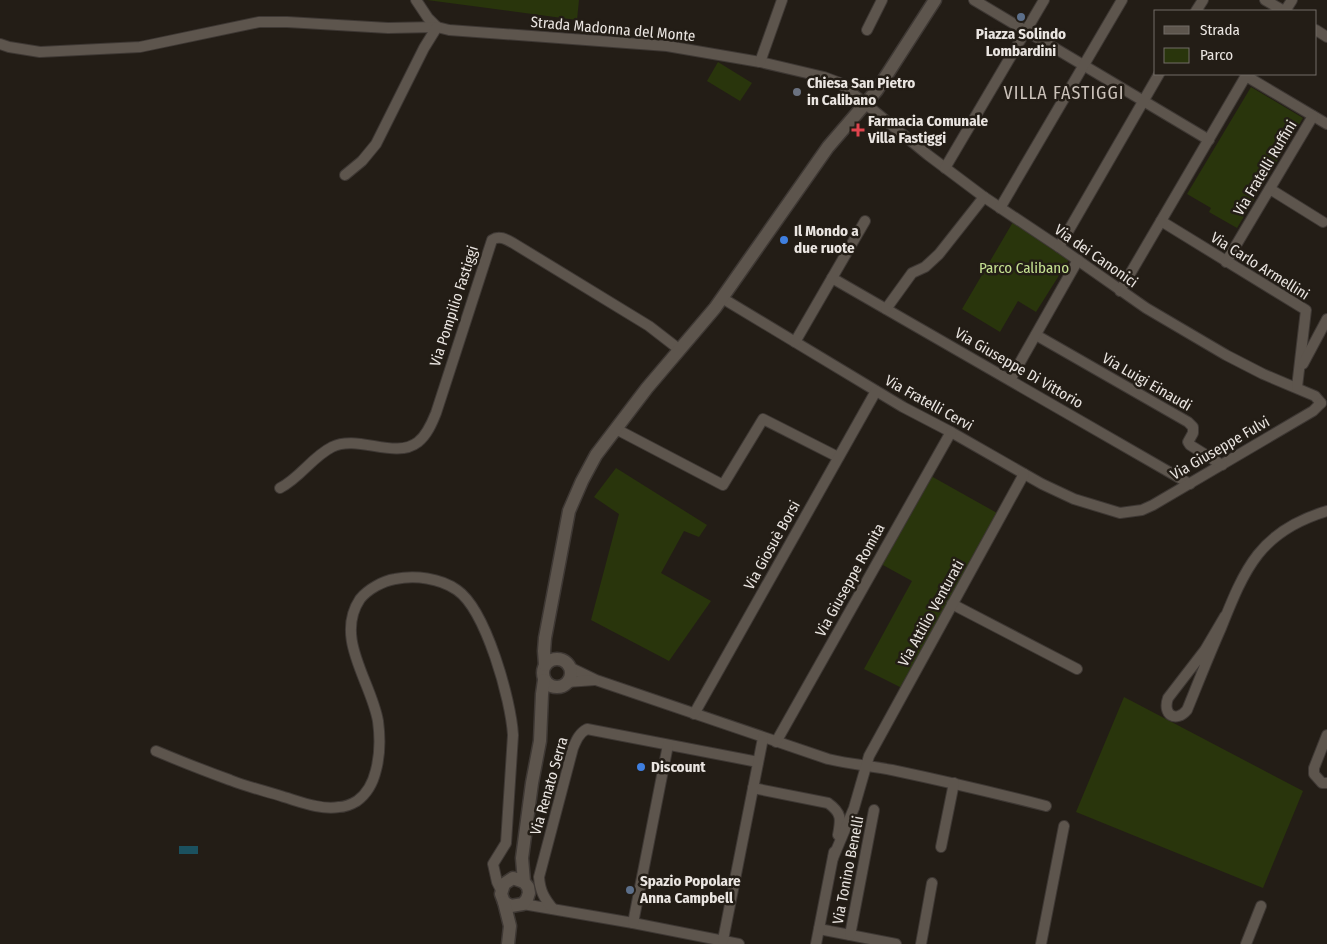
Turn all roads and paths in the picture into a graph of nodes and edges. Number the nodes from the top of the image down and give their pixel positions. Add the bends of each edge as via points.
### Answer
1 (416, 0) edge
2 (782, 0) edge
3 (882, 0) edge
4 (935, 0) edge
5 (974, 0) edge
6 (1044, 0) edge
7 (1122, 0) edge
8 (1265, 0) edge
9 (1283, 10) edge
10 (437, 27) junction
11 (867, 30) dead end
12 (1026, 30) junction
13 (0, 44) edge
14 (760, 62) junction
15 (1083, 65) junction
16 (1158, 75) edge
17 (1246, 75) edge
18 (1143, 100) junction
19 (865, 104) junction
20 (1313, 116) junction
21 (1327, 124) edge
22 (1210, 140) junction
23 (945, 168) junction
24 (345, 175) dead end
25 (1270, 189) junction
26 (984, 197) junction
27 (1000, 208) junction
28 (865, 221) dead end
29 (1160, 222) junction
30 (1323, 222) dead end
31 (1059, 247) junction
32 (1078, 260) junction
33 (1226, 262) junction
34 (832, 278) junction
35 (1120, 291) junction
36 (722, 298) junction
37 (886, 309) junction
38 (1327, 319) edge
39 (1036, 335) junction
40 (795, 342) junction
41 (680, 350) junction
42 (1300, 369) junction
43 (1010, 380) junction
44 (1297, 387) junction
45 (876, 391) junction
46 (1324, 403) edge
47 (616, 429) junction
48 (950, 432) junction
49 (838, 458) junction
50 (1222, 464) junction
51 (1024, 474) junction
52 (1190, 484) junction
53 (280, 488) dead end
54 (1327, 511) edge
55 (1131, 513) joint
56 (952, 604) junction
57 (1225, 616) junction
58 (545, 638) junction
59 (565, 663) junction
60 (545, 666) junction
61 (1077, 670) dead end
62 (596, 680) junction
63 (568, 682) junction
64 (549, 684) junction
65 (694, 714) junction
66 (1327, 736) edge
67 (763, 738) junction
68 (776, 742) junction
69 (668, 745) junction
70 (156, 751) dead end
71 (758, 762) junction
72 (866, 766) junction
73 (954, 783) junction
74 (1327, 783) edge
75 (753, 788) junction
76 (1046, 806) dead end
77 (874, 810) dead end
78 (1064, 826) dead end
79 (941, 847) dead end
80 (833, 858) junction
81 (932, 883) dead end
82 (510, 886) junction
83 (521, 904) junction
84 (1261, 906) dead end
85 (553, 909) junction
86 (633, 923) junction
87 (510, 926) junction
88 (818, 930) junction
89 (850, 935) junction
90 (723, 940) junction
91 (508, 944) edge
92 (739, 944) edge
93 (816, 944) edge
94 (896, 944) edge
95 (921, 944) edge
96 (1041, 944) edge
97 (1246, 944) edge

1 - 10 street
2 - 14 street
3 - 11 street
4 - 19 street
5 - 12 street
6 - 12 street
7 - 15 street
8 - 9 street
10 - 13 street, Strada Madonna del Monte via 259,22 140,47 40,52
10 - 14 street, Strada Madonna del Monte via 666,46
10 - 24 street via 376,144
12 - 15 street
12 - 23 street
14 - 19 street, Strada Madonna del Monte via 840,83
15 - 18 street
15 - 27 street
16 - 18 street
17 - 20 street
17 - 22 street
18 - 22 street
18 - 31 street
19 - 23 street, Via dei Canonici
19 - 36 street via 828,147
20 - 21 street
20 - 25 street, Via Fratelli Ruffini
22 - 29 street
23 - 26 street, Via dei Canonici
25 - 30 street
25 - 33 street, Via Fratelli Ruffini
26 - 27 street, Via dei Canonici
26 - 37 street via 939,254 925,267 912,273
27 - 31 street, Via dei Canonici
28 - 34 street
29 - 33 street, Via Carlo Armellini
29 - 35 street
31 - 32 street, Via dei Canonici
32 - 35 street, Via dei Canonici
32 - 39 street
33 - 42 street, Via Carlo Armellini via 1306,310
34 - 37 street, Via Giuseppe Di Vittorio
34 - 40 street
35 - 44 street, Via dei Canonici via 1226,355
36 - 40 street, Via Fratelli Cervi
36 - 41 street
37 - 43 street, Via Giuseppe Di Vittorio
38 - 42 street
39 - 43 street
39 - 50 street, Via Luigi Einaudi via 1188,422 1192,427 1190,445
40 - 45 street, Via Fratelli Cervi
41 - 47 street
41 - 53 street, Via Pompilio Fastiggi via 649,326 505,238 495,238 436,413 426,433 418,442 397,449 349,442 332,447
42 - 44 street, Via Carlo Armellini
43 - 52 street, Via Giuseppe Di Vittorio
44 - 46 street, Via dei Canonici
45 - 48 street, Via Fratelli Cervi
45 - 49 street, Via Giosuè Borsi
46 - 50 street, Via Giuseppe Fulvi
47 - 49 street via 723,485 763,419
47 - 58 street via 596,455 569,510
48 - 51 street, Via Fratelli Cervi
48 - 68 street, Via Giuseppe Romita
49 - 65 street, Via Giosuè Borsi
50 - 52 street, Via Giuseppe Fulvi
51 - 55 street, Via Fratelli Cervi via 1074,499 1120,513
51 - 56 street, Via Attilio Venturati
52 - 55 street, Via Giuseppe Fulvi
54 - 57 street via 1290,526 1260,551 1249,565
56 - 61 street
56 - 72 street, Via Attilio Venturati
57 - 57 street via 1205,650 1168,698 1165,704 1170,715 1182,716 1187,710
58 - 59 street
58 - 60 street
59 - 60 street via 552,660
59 - 62 street
59 - 63 street via 571,675
60 - 64 street via 543,673
62 - 63 street
62 - 65 street
63 - 64 street via 559,687
64 - 82 street via 542,694 540,740 522,858
65 - 67 street
66 - 74 street via 1314,768 1314,774 1322,783
67 - 68 street
67 - 71 street
68 - 72 street via 828,759
69 - 71 street, Via Renato Serra
69 - 85 street, Via Renato Serra via 587,729 578,737 572,748 539,877 544,898
69 - 86 street
70 - 82 street via 230,781 306,804 340,807 355,802 366,794 373,782 379,742 372,698 352,647 350,627 353,610 363,596 389,580 406,576 446,584 468,600 482,624 512,717 506,843 493,864 493,869
71 - 75 street
72 - 73 street
72 - 80 street via 854,808
73 - 76 street
73 - 79 street
75 - 80 street via 828,803 838,810 840,821
75 - 90 street
77 - 89 street, Via Tonino Benelli
78 - 96 street
80 - 88 street
81 - 95 street
82 - 83 street via 511,906
82 - 83 street via 528,887 527,899
82 - 87 street
83 - 85 street
83 - 87 street
84 - 97 street
85 - 86 street
86 - 90 street
87 - 91 street
88 - 89 street, Via Tonino Benelli
88 - 93 street
89 - 94 street, Via Tonino Benelli
90 - 92 street

